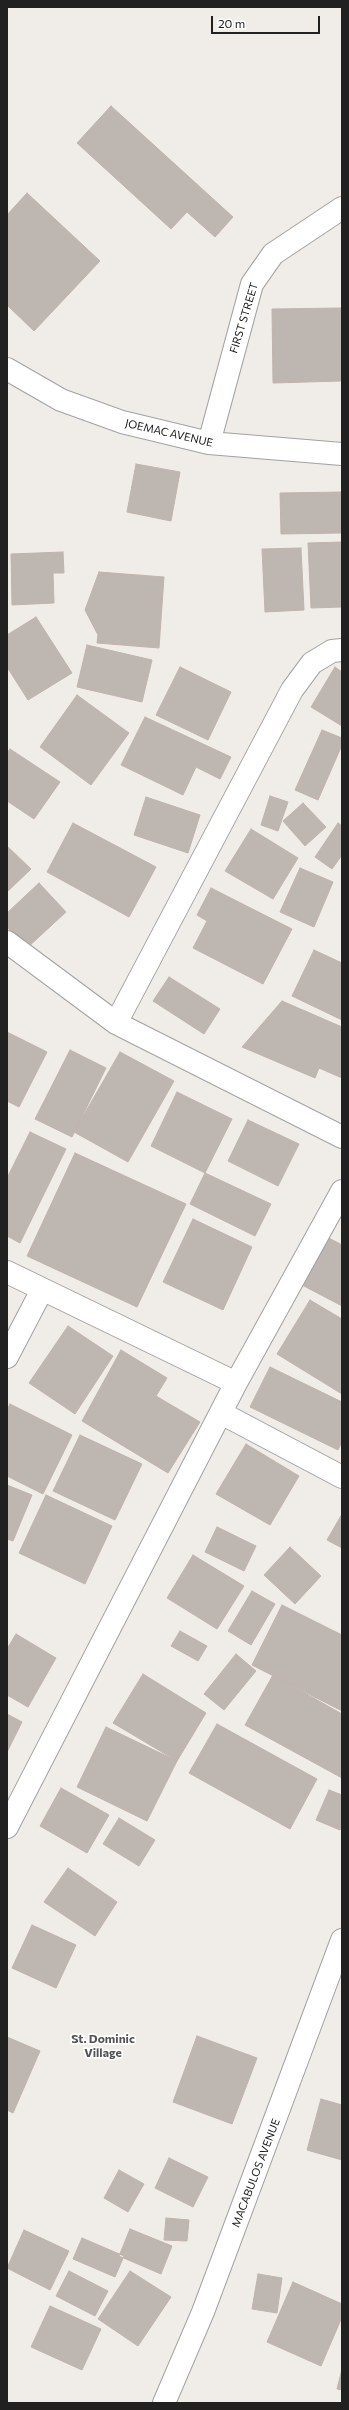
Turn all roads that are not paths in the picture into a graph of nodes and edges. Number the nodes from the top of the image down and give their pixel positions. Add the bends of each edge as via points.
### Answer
1 (342, 208) edge
2 (7, 369) edge
3 (209, 443) junction
4 (342, 454) edge
5 (342, 650) edge
6 (7, 942) edge
7 (116, 1023) junction
8 (342, 1137) edge
9 (342, 1191) edge
10 (7, 1272) edge
11 (42, 1290) junction
12 (7, 1357) edge
13 (236, 1383) junction
14 (221, 1413) junction
15 (342, 1477) edge
16 (7, 1827) edge
17 (342, 1940) edge
18 (164, 2403) edge

1 - 3 street, FIRST STREET via 273,254 252,284
2 - 3 street, JOEMAC AVENUE via 61,400 122,422
3 - 4 street, JOEMAC AVENUE
5 - 7 street via 332,651 312,663 292,690
6 - 7 street
7 - 8 street
9 - 13 street
10 - 11 street
11 - 12 street
11 - 13 street
13 - 14 street
14 - 15 street
14 - 16 street
17 - 18 street, MACABULOS AVENUE via 206,2304

